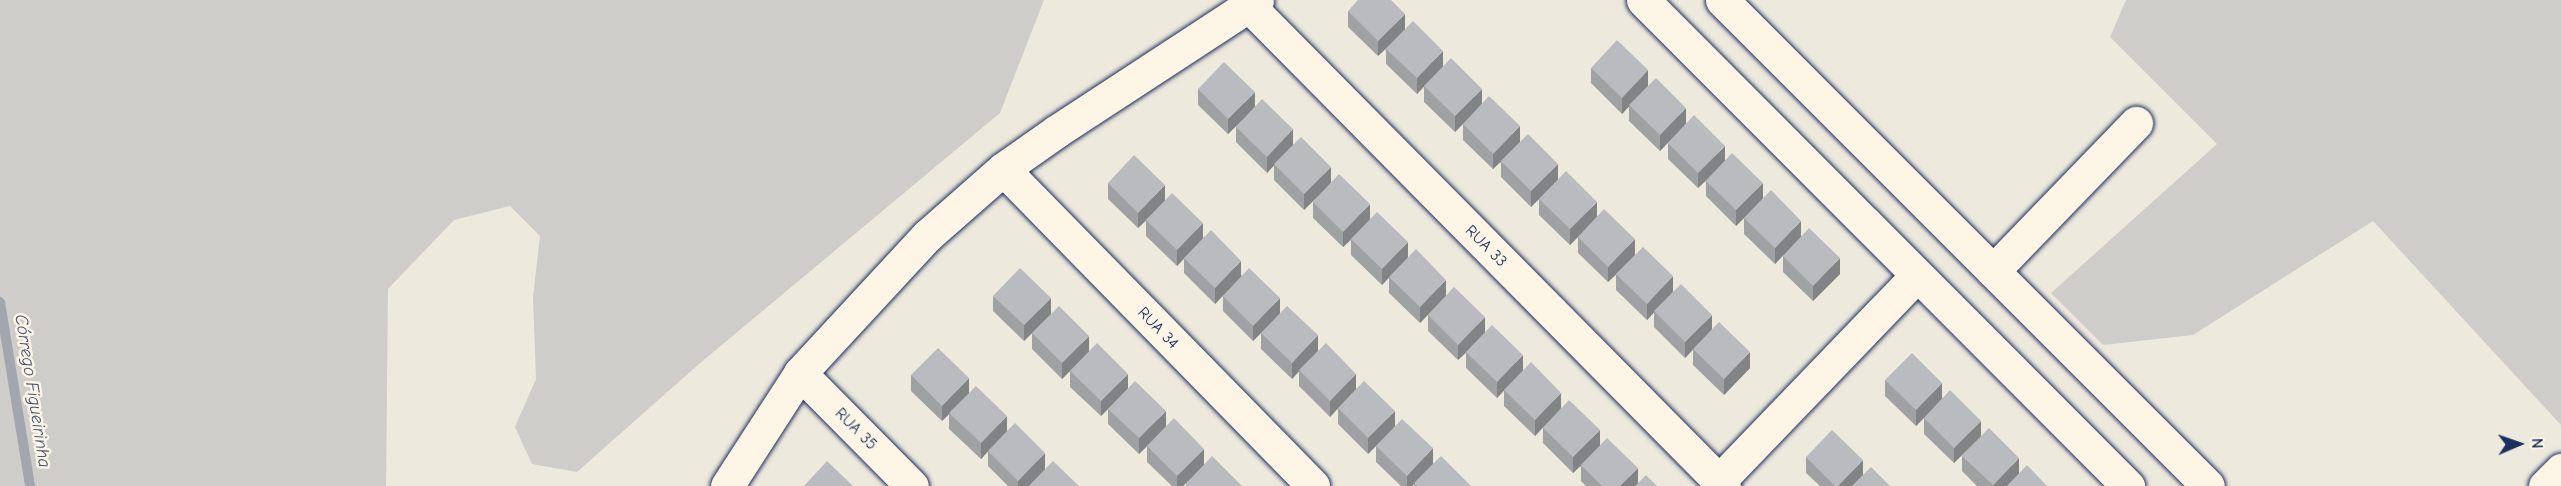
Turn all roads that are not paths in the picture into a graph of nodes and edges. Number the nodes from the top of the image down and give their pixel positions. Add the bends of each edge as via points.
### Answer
1 (1643, 0) edge
2 (1722, 0) edge
3 (1253, 3) edge
4 (2136, 123) dead end
5 (1003, 169) junction
6 (1993, 271) junction
7 (1916, 276) junction
8 (800, 373) junction
9 (2561, 470) edge
10 (1721, 483) edge
11 (727, 486) edge
12 (912, 486) edge
13 (1313, 486) edge
14 (2128, 486) edge
15 (2208, 486) edge
16 (2545, 486) edge

1 - 7 street
2 - 6 street
3 - 5 street
3 - 10 street, RUA 33
4 - 6 street
5 - 8 street via 928,235
5 - 13 street, RUA 34
6 - 15 street
7 - 10 street
7 - 14 street
8 - 11 street
8 - 12 street, RUA 35
9 - 16 street

